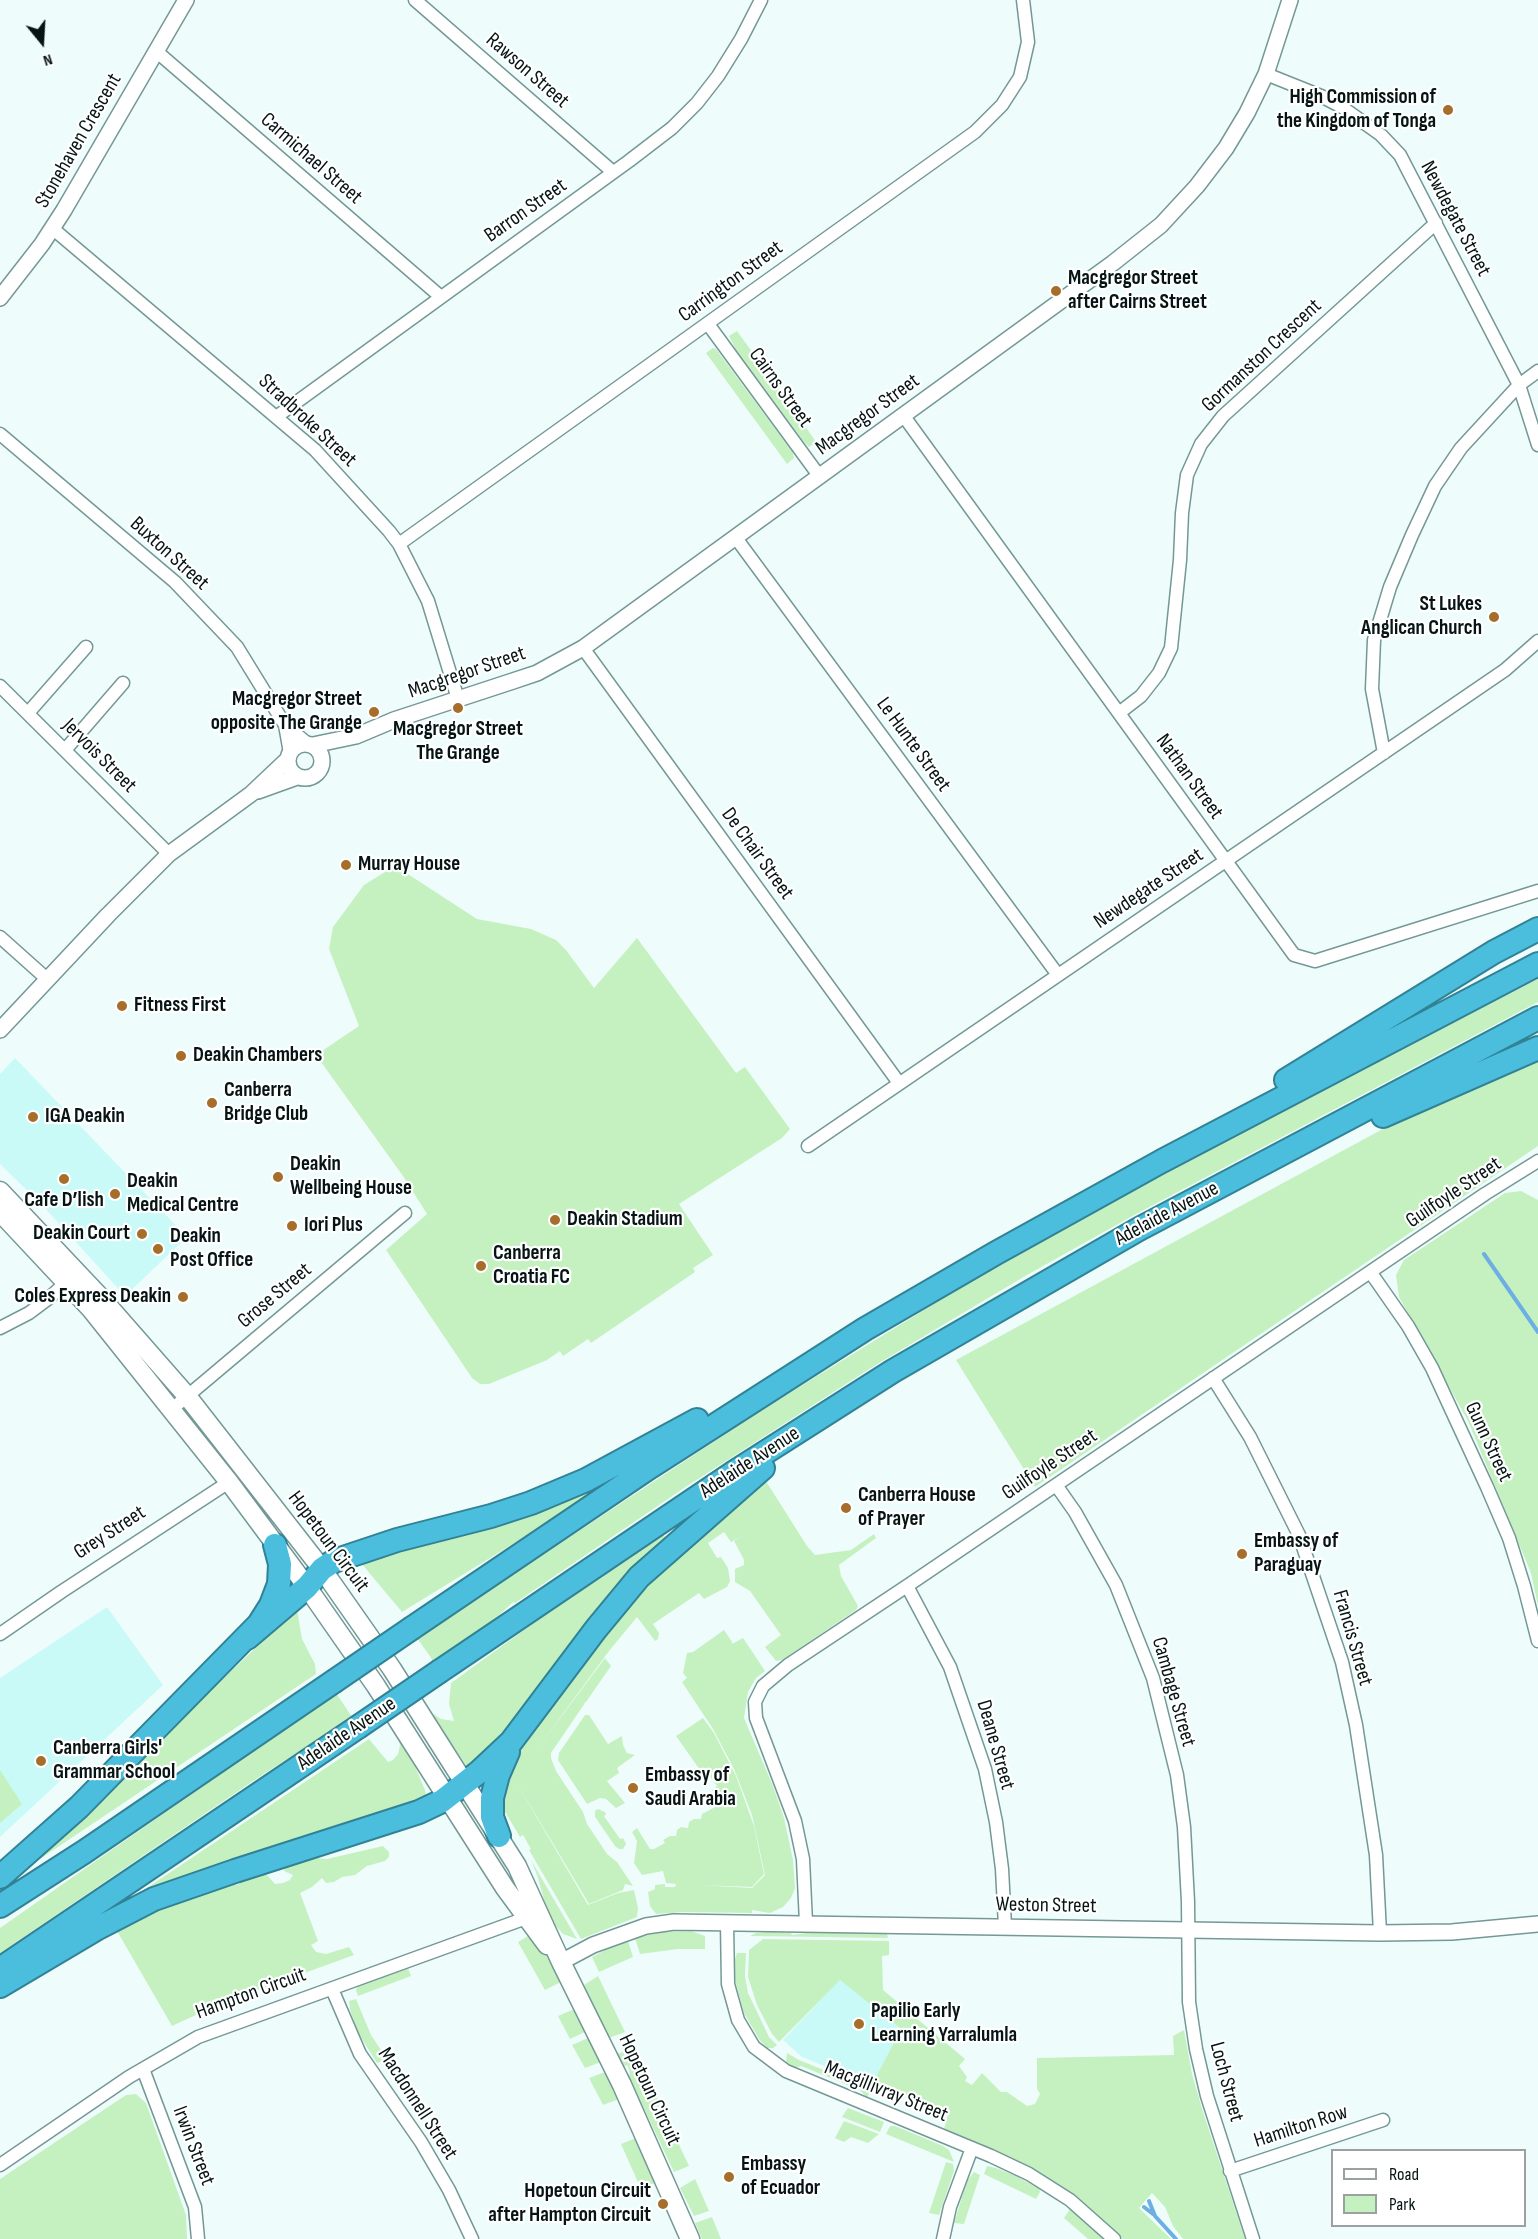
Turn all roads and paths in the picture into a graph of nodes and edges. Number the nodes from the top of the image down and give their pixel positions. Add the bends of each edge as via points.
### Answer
1 (186, 0) edge
2 (416, 0) edge
3 (761, 0) edge
4 (1017, 0) edge
5 (1290, 0) edge
6 (1024, 6) edge
7 (156, 51) junction
8 (1266, 74) junction
9 (614, 172) junction
10 (1436, 223) junction
11 (52, 228) junction
12 (441, 297) junction
13 (0, 298) edge
14 (708, 324) junction
15 (1538, 371) edge
16 (1519, 385) junction
17 (903, 415) junction
18 (276, 417) junction
19 (0, 434) edge
20 (1538, 445) edge
21 (820, 477) junction
22 (736, 538) junction
23 (399, 544) junction
24 (1538, 640) edge
25 (86, 647) dead end
26 (583, 648) junction
27 (123, 683) dead end
28 (0, 686) edge
29 (458, 699) junction
30 (28, 713) junction
31 (1119, 713) junction
32 (285, 725) junction
33 (356, 736) junction
34 (311, 744) junction
35 (65, 750) junction
36 (1384, 753) junction
37 (289, 757) junction
38 (322, 763) junction
39 (297, 777) junction
40 (250, 794) junction
41 (169, 854) junction
42 (1226, 861) junction
43 (1538, 891) edge
44 (1538, 929) edge
45 (0, 937) edge
46 (1538, 964) edge
47 (1058, 975) junction
48 (47, 979) junction
49 (1538, 1018) edge
50 (0, 1030) edge
51 (1538, 1048) edge
52 (899, 1083) junction
53 (808, 1146) dead end
54 (1161, 1161) junction
55 (1538, 1161) edge
56 (1221, 1185) junction
57 (0, 1191) edge
58 (0, 1212) edge
59 (405, 1213) dead end
60 (1371, 1273) junction
61 (71, 1277) junction
62 (0, 1328) edge
63 (865, 1329) junction
64 (1213, 1378) junction
65 (187, 1396) junction
66 (837, 1406) junction
67 (172, 1409) junction
68 (245, 1470) junction
69 (229, 1482) junction
70 (1056, 1485) junction
71 (275, 1545) junction
72 (321, 1569) junction
73 (908, 1586) junction
74 (307, 1587) junction
75 (0, 1634) edge
76 (247, 1638) junction
77 (1538, 1641) edge
78 (523, 1727) junction
79 (457, 1790) junction
80 (499, 1836) junction
81 (0, 1877) edge
82 (0, 1906) edge
83 (532, 1915) junction
84 (727, 1923) junction
85 (806, 1923) junction
86 (1538, 1924) edge
87 (1005, 1926) junction
88 (1188, 1930) junction
89 (1380, 1933) junction
90 (561, 1962) junction
91 (0, 1969) edge
92 (0, 1986) edge
93 (332, 1989) junction
94 (142, 2069) junction
95 (1383, 2120) dead end
96 (972, 2148) junction
97 (0, 2165) edge
98 (1230, 2170) junction
99 (198, 2239) edge
100 (472, 2239) edge
101 (690, 2239) edge
102 (943, 2239) edge
103 (1114, 2239) edge
104 (1253, 2239) edge

1 - 7 street, Stonehaven Crescent
2 - 9 street, Rawson Street
3 - 9 street, Barron Street via 730,57 697,103 672,128
4 - 6 street, Carrington Street
5 - 8 street, Macgregor Street
6 - 14 street, Carrington Street via 1028,42 1020,77 1002,105 975,132
7 - 11 street, Stonehaven Crescent
7 - 12 street, Carmichael Street
8 - 10 street, Newdegate Street via 1342,107 1381,135 1400,155
8 - 17 street, Macgregor Street via 1226,148 1161,225
9 - 12 street, Barron Street
10 - 16 street, Newdegate Street
10 - 31 street, Gormanston Crescent via 1223,416 1201,444 1187,475 1171,648 1159,673 1141,696
11 - 13 street, Stonehaven Crescent
11 - 18 street, Stradbroke Street
12 - 18 street, Barron Street
14 - 21 street, Cairns Street
14 - 23 street, Carrington Street
15 - 16 street
16 - 20 street, Newdegate Street
16 - 36 street via 1461,448 1436,486 1390,586 1374,640 1372,688
17 - 21 street, Macgregor Street
17 - 31 street, Nathan Street
18 - 23 street, Stradbroke Street via 315,450
19 - 32 street, Buxton Street via 175,582 214,621 237,646
21 - 22 street, Macgregor Street
22 - 26 street, Macgregor Street
22 - 47 street, Le Hunte Street
23 - 29 street, Stradbroke Street via 428,601
24 - 36 street, Newdegate Street via 1505,670
25 - 30 street
26 - 29 street, Macgregor Street via 537,673
26 - 52 street, De Chair Street
27 - 35 street
28 - 30 street, Jervois Street
29 - 33 street, Macgregor Street
30 - 35 street, Jervois Street
31 - 42 street, Nathan Street
32 - 34 street, Buxton Street
32 - 37 street, Buxton Street
33 - 34 street, Macgregor Street
33 - 38 street, Macgregor Street
34 - 37 street via 296,746
34 - 38 street via 322,756
35 - 41 street, Jervois Street
36 - 42 street, Newdegate Street
37 - 39 street via 289,766
37 - 40 street
38 - 39 street via 315,776
39 - 40 street
40 - 41 street
41 - 48 street
42 - 43 street, Nathan Street via 1294,955 1315,961
42 - 47 street, Newdegate Street
44 - 54 highway via 1229,1113
45 - 48 street
46 - 54 highway
47 - 52 street, Newdegate Street
48 - 50 street
49 - 56 highway, Adelaide Avenue
51 - 56 highway via 1395,1110 1281,1167
52 - 53 street, Newdegate Street
54 - 63 highway
55 - 60 street, Guilfoyle Street
56 - 66 highway, Adelaide Avenue via 1059,1273
57 - 61 main road, Hopetoun Circuit
58 - 61 main road, Hopetoun Circuit
59 - 65 street, Grose Street
60 - 64 street, Guilfoyle Street
60 - 77 street, Gunn Street via 1432,1368 1482,1477 1509,1538
61 - 62 street via 49,1298
61 - 65 main road, Hopetoun Circuit
61 - 67 main road, Hopetoun Circuit via 90,1308
63 - 72 highway via 568,1489 499,1514 359,1551
63 - 82 highway, bridge via 650,1467
64 - 70 street, Guilfoyle Street
64 - 89 street, Francis Street via 1250,1437 1299,1535 1342,1662 1376,1855
65 - 67 street, Grose Street
65 - 68 main road, Hopetoun Circuit
66 - 78 highway via 639,1577
66 - 91 highway, Adelaide Avenue, bridge via 732,1473
67 - 69 main road, Hopetoun Circuit
68 - 69 main road, Grey Street
68 - 72 main road, Hopetoun Circuit
69 - 71 main road, Hopetoun Circuit
69 - 75 street, Grey Street
70 - 73 street, Guilfoyle Street
70 - 88 street, Cambage Street via 1116,1585 1154,1678 1177,1775 1187,1871
71 - 74 main road, Hopetoun Circuit
71 - 76 highway via 280,1569 276,1593 269,1611
72 - 74 highway
72 - 79 main road, Hopetoun Circuit via 392,1669
73 - 85 street, Guilfoyle Street via 775,1674 755,1702 761,1736 795,1821 803,1859
73 - 87 street, Deane Street via 950,1667 985,1770 996,1822
74 - 76 highway
74 - 79 main road, Hopetoun Circuit
76 - 81 highway via 79,1807
78 - 79 highway via 493,1760
78 - 80 highway via 501,1767 493,1793 492,1817
79 - 80 main road, Hopetoun Circuit
79 - 83 main road, Hopetoun Circuit
79 - 92 highway via 419,1812 154,1899
80 - 83 main road, Hopetoun Circuit via 517,1866
83 - 90 main road, Hopetoun Circuit
83 - 93 street, Hampton Circuit
84 - 85 street, Weston Street
84 - 90 street, Weston Street via 646,1926
84 - 96 street, Macgillivray Street via 728,1984 738,2020 754,2047 786,2071
85 - 87 street, Weston Street
86 - 89 street, Weston Street via 1452,1932
87 - 88 street, Weston Street
88 - 89 street, Weston Street
88 - 98 street, Loch Street via 1189,2002 1196,2049
90 - 101 main road, Hopetoun Circuit via 622,2085
93 - 94 street, Hampton Circuit via 213,2031
93 - 100 street, Macdonnell Street via 360,2054 421,2142
94 - 97 street, Hampton Circuit
94 - 99 street, Irwin Street via 195,2207
95 - 98 street, Hamilton Row
96 - 102 street via 950,2207
96 - 103 street, Macgillivray Street via 1056,2191
98 - 104 street, Loch Street

